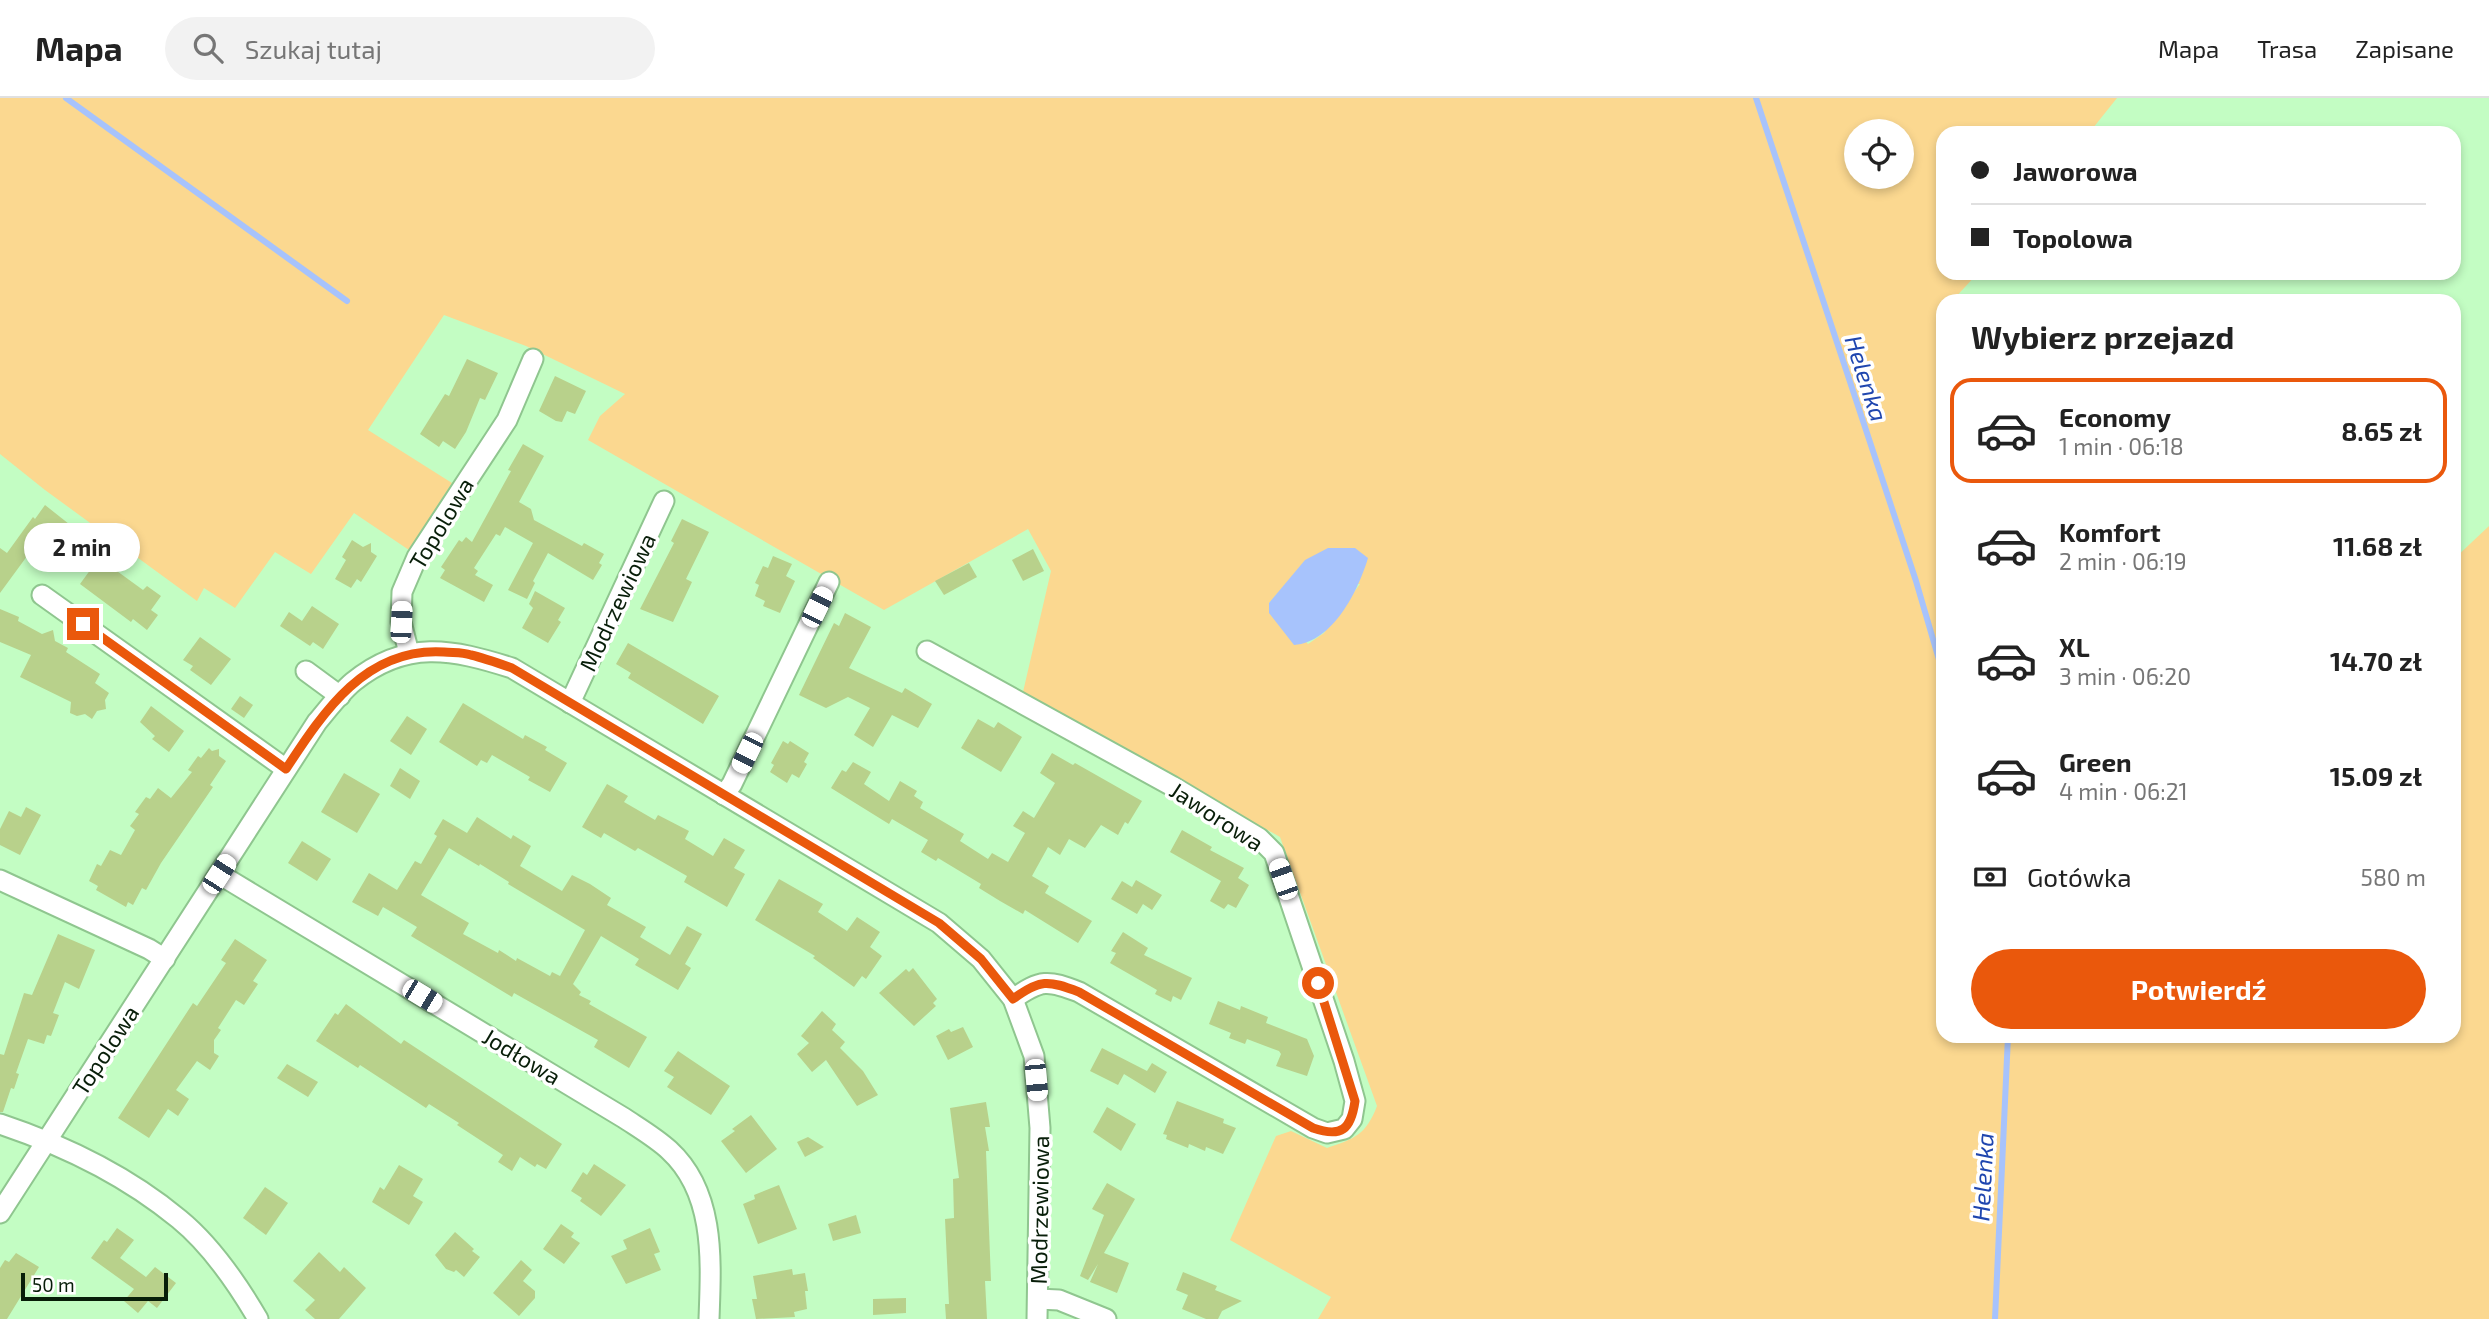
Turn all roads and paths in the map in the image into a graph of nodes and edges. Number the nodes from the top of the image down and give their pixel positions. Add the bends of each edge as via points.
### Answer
1 (533, 359) dead end
2 (664, 501) dead end
3 (828, 582) dead end
4 (42, 595) dead end
5 (927, 651) dead end
6 (409, 653) junction
7 (306, 671) dead end
8 (340, 696) junction
9 (570, 703) junction
10 (286, 769) junction
11 (724, 795) junction
12 (219, 874) junction
13 (0, 880) edge
14 (164, 959) junction
15 (1013, 999) junction
16 (0, 1124) edge
17 (45, 1141) junction
18 (0, 1213) edge
19 (1038, 1309) edge
20 (258, 1319) edge
21 (709, 1319) edge
22 (1106, 1319) edge

1 - 6 street, Topolowa via 507,420 417,557 402,592 401,622
2 - 9 street, Modrzewiowa
3 - 11 street
4 - 10 street
5 - 15 street, Jaworowa via 1182,793 1259,838 1274,853 1344,1061 1355,1101 1352,1119 1344,1129 1328,1133 1313,1128 1079,992 1052,982 1029,988
6 - 8 street, Topolowa via 353,682
6 - 9 street, Modrzewiowa via 469,654 512,668
7 - 8 street
8 - 10 street, Topolowa
9 - 11 street, Modrzewiowa
10 - 12 street, Topolowa
11 - 15 street, Modrzewiowa via 939,923 981,959
12 - 14 street, Topolowa
12 - 21 street, Jodłowa via 670,1150 690,1178 707,1220
13 - 14 street
14 - 17 street, Topolowa
15 - 19 street, Modrzewiowa via 1034,1056 1039,1116
16 - 17 street
17 - 18 street, Topolowa
17 - 20 street via 127,1182 180,1220 220,1261
19 - 22 street, Modrzewiowa via 1059,1300

